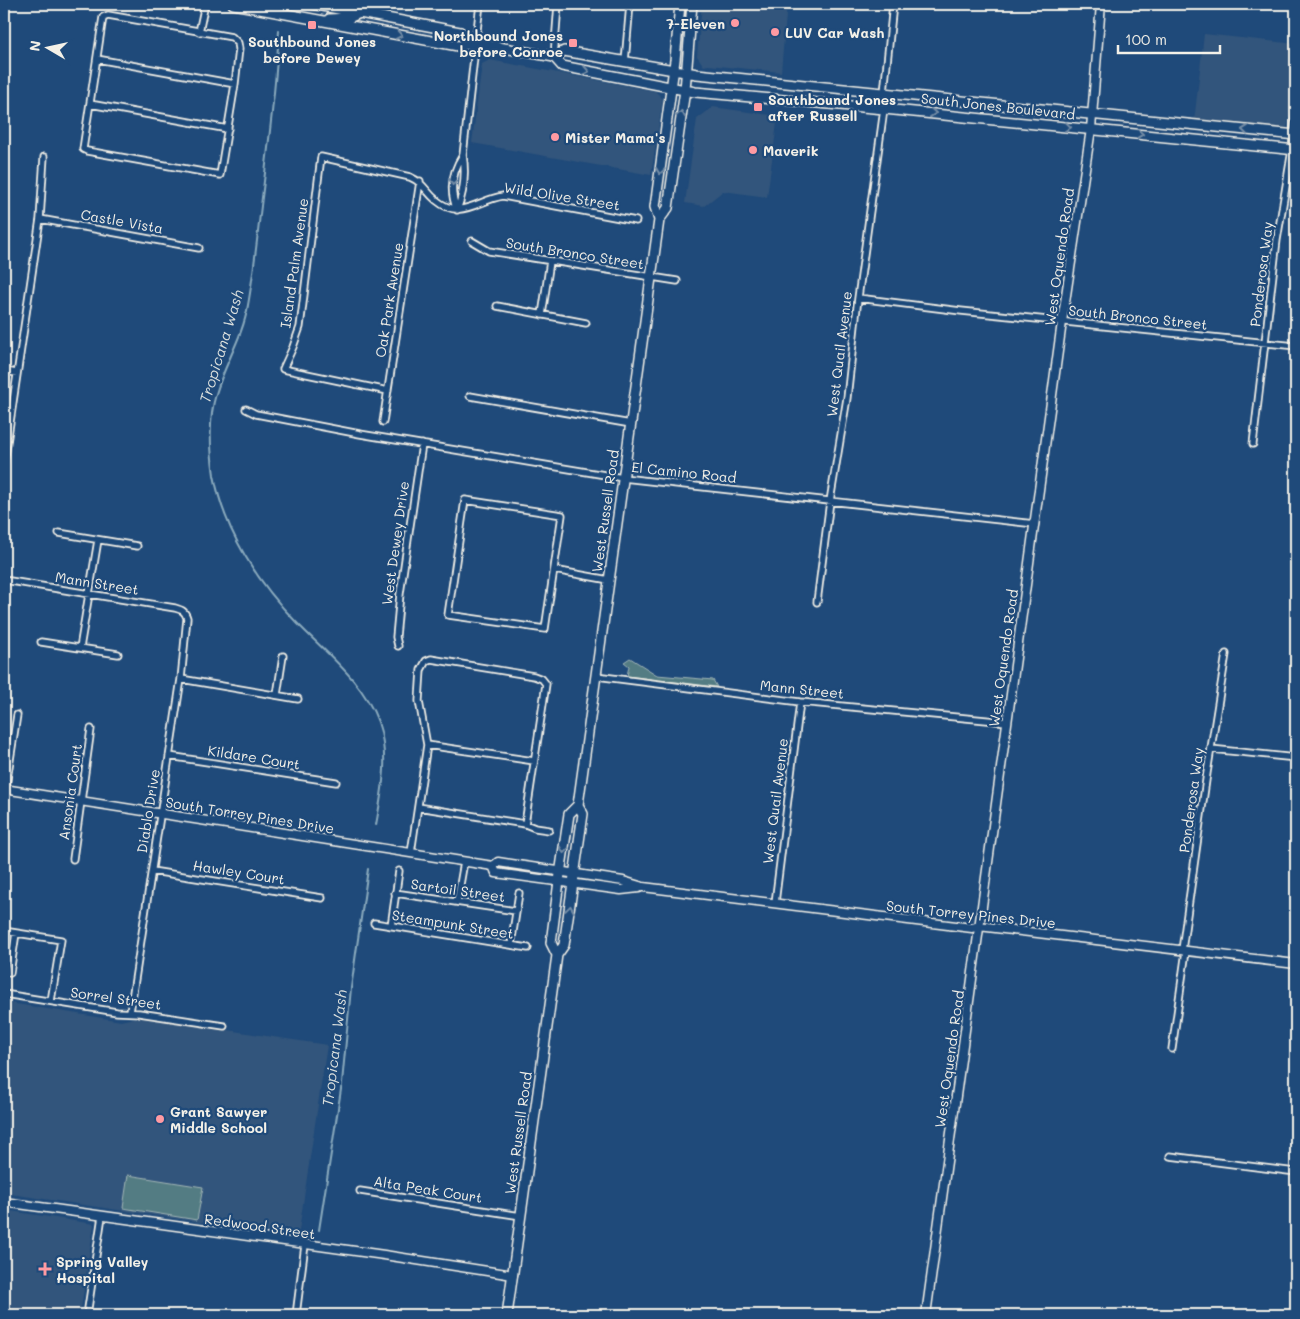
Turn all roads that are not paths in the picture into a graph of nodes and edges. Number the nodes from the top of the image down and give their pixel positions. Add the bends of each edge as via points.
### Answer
1 (205, 4) edge
2 (233, 4) edge
3 (312, 4) edge
4 (480, 4) edge
5 (558, 4) edge
6 (630, 4) edge
7 (680, 4) edge
8 (692, 4) edge
9 (893, 4) edge
10 (1101, 4) edge
11 (360, 13) junction
12 (319, 20) junction
13 (199, 32) junction
14 (476, 43) junction
15 (554, 56) junction
16 (97, 59) junction
17 (625, 62) junction
18 (673, 70) junction
19 (687, 73) junction
20 (235, 84) junction
21 (671, 88) junction
22 (685, 90) junction
23 (884, 93) junction
24 (90, 104) junction
25 (884, 108) junction
26 (1296, 108) edge
27 (1092, 114) junction
28 (228, 129) junction
29 (1091, 129) junction
30 (1295, 135) edge
31 (1294, 150) edge
32 (463, 155) junction
33 (44, 157) dead end
34 (420, 181) junction
35 (456, 210) junction
36 (40, 219) junction
37 (659, 220) junction
38 (636, 221) dead end
39 (472, 241) dead end
40 (199, 248) dead end
41 (550, 261) junction
42 (651, 278) junction
43 (677, 281) dead end
44 (858, 298) junction
45 (498, 306) dead end
46 (542, 314) junction
47 (1062, 322) junction
48 (586, 323) dead end
49 (1265, 343) junction
50 (1296, 346) edge
51 (4, 371) edge
52 (17, 373) junction
53 (388, 390) junction
54 (470, 396) dead end
55 (246, 408) dead end
56 (383, 422) dead end
57 (631, 424) junction
58 (6, 426) edge
59 (422, 444) junction
60 (1252, 444) dead end
61 (4, 463) edge
62 (623, 478) junction
63 (830, 501) junction
64 (1035, 524) junction
65 (59, 533) dead end
66 (98, 540) junction
67 (137, 546) dead end
68 (554, 570) junction
69 (4, 580) edge
70 (609, 580) junction
71 (89, 594) junction
72 (817, 602) dead end
73 (185, 613) joint
74 (41, 642) dead end
75 (398, 646) dead end
76 (80, 648) junction
77 (118, 654) dead end
78 (1226, 654) dead end
79 (284, 656) dead end
80 (596, 676) junction
81 (180, 679) junction
82 (277, 695) junction
83 (298, 698) dead end
84 (800, 702) junction
85 (17, 715) dead end
86 (1007, 722) junction
87 (91, 729) dead end
88 (427, 745) junction
89 (1211, 749) junction
90 (169, 756) junction
91 (1296, 758) edge
92 (534, 761) junction
93 (336, 782) dead end
94 (4, 789) edge
95 (4, 799) edge
96 (81, 801) junction
97 (578, 805) junction
98 (418, 806) junction
99 (161, 814) junction
100 (525, 824) junction
101 (549, 830) dead end
102 (411, 854) junction
103 (73, 860) dead end
104 (464, 862) junction
105 (492, 866) junction
106 (152, 871) junction
107 (399, 871) dead end
108 (561, 872) junction
109 (574, 879) junction
110 (560, 882) junction
111 (395, 893) junction
112 (519, 893) dead end
113 (322, 898) dead end
114 (457, 902) junction
115 (775, 903) junction
116 (516, 911) junction
117 (374, 923) dead end
118 (390, 926) junction
119 (978, 926) junction
120 (4, 931) edge
121 (16, 933) junction
122 (511, 946) junction
123 (528, 948) dead end
124 (1184, 951) junction
125 (557, 955) junction
126 (1296, 964) edge
127 (10, 973) dead end
128 (4, 994) edge
129 (52, 1001) junction
130 (130, 1012) junction
131 (224, 1026) dead end
132 (1172, 1049) dead end
133 (1170, 1156) dead end
134 (1296, 1172) edge
135 (360, 1191) dead end
136 (4, 1202) edge
137 (102, 1216) junction
138 (521, 1216) junction
139 (305, 1245) junction
140 (513, 1275) junction
141 (87, 1315) edge
142 (296, 1315) edge
143 (507, 1315) edge
144 (926, 1315) edge

1 - 13 street
2 - 12 main road, South Jones Boulevard
3 - 11 main road, South Jones Boulevard
4 - 14 street
5 - 15 street
6 - 17 street
7 - 18 main road, West Russell Road
8 - 19 main road, West Russell Road
9 - 23 street
10 - 27 street, West Oquendo Road
11 - 12 main road via 349,18
11 - 14 main road, South Jones Boulevard via 460,32
12 -> 14 main road, South Jones Boulevard via 458,46
13 - 16 street via 108,15 102,18
13 - 20 street via 232,37 238,43
14 - 15 main road, South Jones Boulevard
14 - 32 street
15 - 17 main road, South Jones Boulevard via 564,51
15 -> 21 main road, South Jones Boulevard via 562,66
16 - 20 street
16 - 24 street
17 - 18 main road, South Jones Boulevard
18 - 19 main road, South Jones Boulevard
18 - 21 main road, West Russell Road
19 - 22 main road, West Russell Road
19 - 23 main road, South Jones Boulevard
20 - 28 street
21 - 22 main road, South Jones Boulevard
21 -> 37 main road, West Russell Road via 655,207
22 - 25 main road, South Jones Boulevard
37 -> 22 main road, West Russell Road via 668,208
23 - 27 main road, South Jones Boulevard
24 - 28 street
24 - 28 street via 83,149 86,151 219,175
25 -> 29 main road, South Jones Boulevard
25 - 44 street, West Quail Avenue
26 - 30 street, Ponderosa Way
27 - 29 street, West Oquendo Road
30 -> 27 main road, South Jones Boulevard
29 -> 31 main road, South Jones Boulevard
29 - 47 street, West Oquendo Road
30 - 31 street, Ponderosa Way
31 - 49 street, Ponderosa Way via 1277,240
32 - 35 street via 466,170
32 -> 35 street via 456,166 451,197
33 - 36 street
34 - 35 street via 442,205
34 - 53 street, Oak Park Avenue
34 - 53 street, Island Palm Avenue via 321,157 300,327 283,369
35 - 38 street, Wild Olive Street via 503,196
36 - 40 street, Castle Vista
36 - 52 street
37 - 42 main road, West Russell Road
39 - 41 street, South Bronco Street via 489,251
41 - 42 street, South Bronco Street
41 - 46 street
42 - 43 street, South Bronco Street
42 - 57 main road, West Russell Road
44 - 47 street, South Bronco Street
44 - 63 street, West Quail Avenue via 847,398
45 - 46 street
46 - 48 street
47 - 49 street, South Bronco Street
47 - 64 street, West Oquendo Road
49 - 50 street, South Bronco Street
49 - 60 street, Ponderosa Way
51 - 52 street
52 - 58 street
53 - 56 street, Oak Park Avenue
54 - 57 street
55 - 59 street, El Camino Road via 256,414
57 - 62 main road, West Russell Road
58 - 61 street
59 - 62 street, El Camino Road
59 - 75 street, West Dewey Drive via 400,594
62 - 63 street, El Camino Road
62 - 70 main road, West Russell Road
63 - 64 street, El Camino Road
63 - 72 street, West Quail Avenue
64 - 86 street, West Oquendo Road
65 - 66 street
66 - 67 street
66 - 71 street
68 - 68 street via 546,630 448,615 466,500 562,515
68 - 70 street
69 - 71 street, Mann Street
70 - 80 main road, West Russell Road
71 - 73 street, Mann Street via 181,609
71 - 76 street
73 - 81 street, Diablo Drive
74 - 76 street
76 - 77 street
78 - 89 street, Ponderosa Way
79 - 82 street
80 - 84 street, Mann Street
80 - 97 main road, West Russell Road
81 - 82 street
81 - 90 street, Diablo Drive
82 - 83 street
84 - 86 street, Mann Street
84 - 115 street, West Quail Avenue
85 - 94 street
86 - 119 street, West Oquendo Road
87 - 96 street, Ansonia Court
88 - 92 street
88 - 92 street via 419,701 421,670 431,659 542,679 546,684
88 - 98 street
89 - 91 street
89 - 124 street, Ponderosa Way
90 - 93 street, Kildare Court
90 - 99 street, Diablo Drive
92 - 100 street
94 - 95 street
94 - 96 street, South Torrey Pines Drive
96 - 99 street, South Torrey Pines Drive
96 - 103 street, Ansonia Court
97 -> 108 main road, West Russell Road via 569,814
97 - 109 main road, West Russell Road via 582,814
98 - 100 street
98 - 102 street
99 - 102 street, South Torrey Pines Drive
99 - 106 street, Diablo Drive
100 - 101 street
102 - 104 street, South Torrey Pines Drive
104 - 105 street, South Torrey Pines Drive
104 - 114 street
105 - 108 street, South Torrey Pines Drive via 498,862
105 - 110 street, South Torrey Pines Drive via 496,873
106 - 113 street, Hawley Court
106 - 130 street, Diablo Drive
107 - 111 street
108 - 109 street, South Torrey Pines Drive
108 - 110 main road, West Russell Road
109 - 110 street, South Torrey Pines Drive
109 - 115 street, South Torrey Pines Drive via 621,890 643,887
125 -> 109 main road, West Russell Road via 564,945
110 - 125 main road, West Russell Road via 551,943
111 - 114 street, Sartoil Street
111 - 118 street
112 - 116 street
114 - 116 street, Sartoil Street
115 - 119 street, South Torrey Pines Drive via 972,928
116 - 122 street
117 - 118 street, Steampunk Street
118 - 122 street, Steampunk Street
119 - 124 street, South Torrey Pines Drive
119 - 144 street, West Oquendo Road
120 - 121 street
121 - 127 street
121 - 129 street via 61,940
122 - 123 street, Steampunk Street
124 - 126 street, South Torrey Pines Drive
124 - 132 street, Ponderosa Way
125 - 138 main road, West Russell Road
128 - 129 street, Sorrel Street
129 - 130 street, Sorrel Street
130 - 131 street, Sorrel Street
133 - 134 street
135 - 138 street, Alta Peak Court
136 - 137 street, Redwood Street
137 - 139 street, Redwood Street
137 - 141 street
138 - 140 main road, West Russell Road
139 - 140 street, Redwood Street
139 - 142 street
140 - 143 main road, West Russell Road

